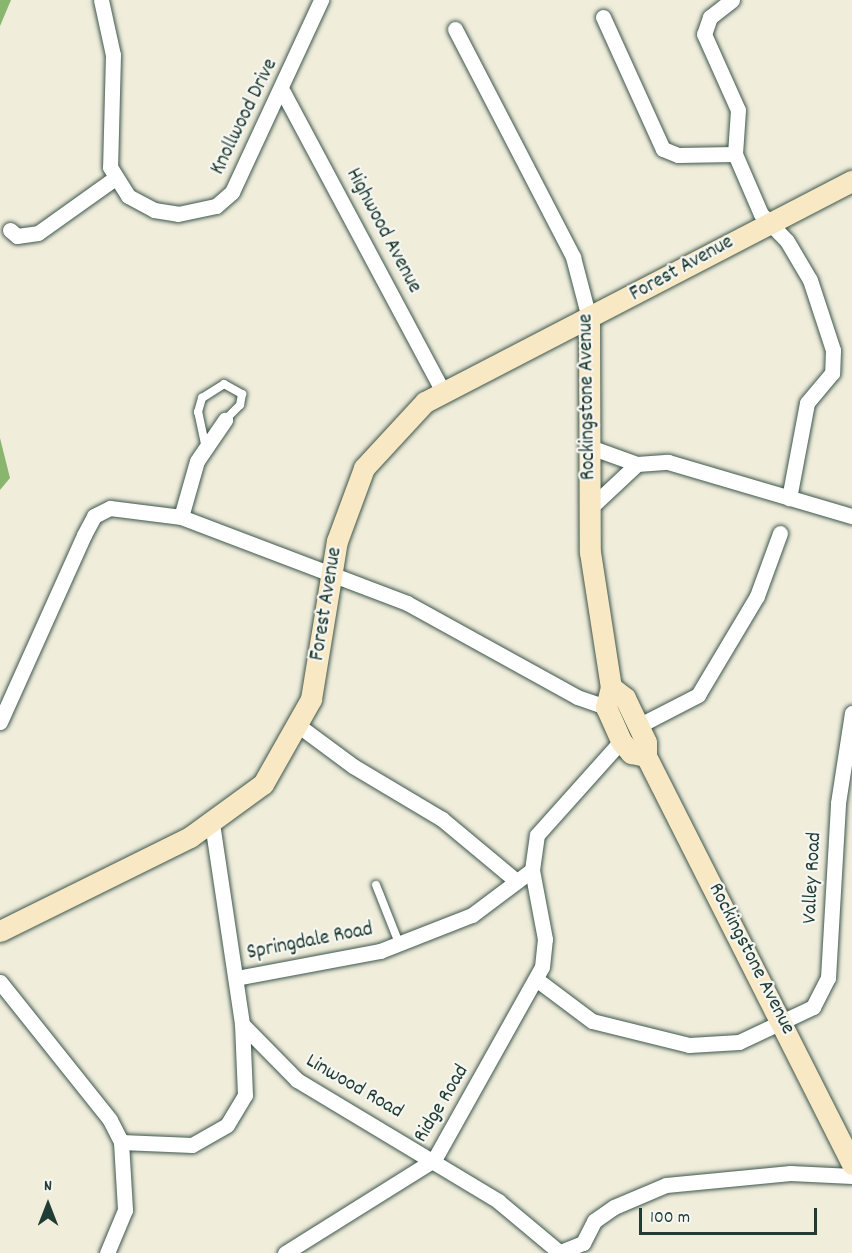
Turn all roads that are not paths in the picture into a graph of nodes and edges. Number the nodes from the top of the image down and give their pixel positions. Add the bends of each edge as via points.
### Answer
1 (101, 0) edge
2 (321, 0) edge
3 (732, 0) edge
4 (603, 16) dead end
5 (455, 29) dead end
6 (283, 92) junction
7 (735, 154) junction
8 (115, 178) junction
9 (852, 181) edge
10 (769, 223) junction
11 (10, 230) dead end
12 (589, 318) junction
13 (443, 392) junction
14 (225, 420) joint
15 (205, 444) junction
16 (590, 447) junction
17 (637, 464) junction
18 (789, 498) junction
19 (590, 508) junction
20 (852, 516) edge
21 (181, 517) junction
22 (780, 533) dead end
23 (330, 574) junction
24 (609, 697) junction
25 (852, 713) edge
26 (0, 722) edge
27 (299, 726) junction
28 (638, 726) junction
29 (621, 741) junction
30 (646, 756) junction
31 (212, 823) junction
32 (844, 865) edge
33 (532, 870) junction
34 (514, 879) junction
35 (376, 885) dead end
36 (0, 931) edge
37 (399, 943) junction
38 (236, 978) junction
39 (536, 979) junction
40 (0, 982) edge
41 (242, 1024) junction
42 (783, 1024) junction
43 (121, 1142) junction
44 (434, 1160) junction
45 (852, 1164) edge
46 (852, 1176) edge
47 (559, 1252) edge
48 (107, 1253) edge
49 (285, 1253) edge

1 - 8 street via 113,55 110,167
2 - 6 street, Knollwood Drive
3 - 7 street via 710,16 704,34 738,110
4 - 7 street via 663,149 678,155
5 - 12 street, Rockingstone Avenue via 573,257
6 - 8 street, Knollwood Drive via 232,192 216,206 178,214 154,210 128,196
6 - 13 street, Highwood Avenue
7 - 10 street
8 - 11 street via 38,233 17,236
9 - 10 street, Forest Avenue
10 - 12 street, Forest Avenue
10 - 18 street via 810,280 833,350 832,372 807,403
12 - 13 street, Forest Avenue
12 - 16 street, Rockingstone Avenue
13 - 23 street, Forest Avenue via 396,427 364,468
14 - 15 street
14 - 15 lane via 240,405 242,394 224,384 202,398 198,412
15 - 21 street
16 - 17 street
16 - 19 street, Rockingstone Avenue
17 - 18 street via 668,462 700,468
17 - 19 street
18 - 20 street
19 - 24 street, Rockingstone Avenue via 592,587
21 - 23 street
21 - 26 street via 110,508 100,513 84,535
22 - 28 street via 757,596 698,696
23 - 24 street via 407,603 577,697
23 - 27 street, Forest Avenue via 321,652
24 - 28 street, Rockingstone Avenue via 625,698
24 - 29 street, Rockingstone Avenue
25 - 32 street, Valley Road via 838,803
27 - 31 street, Forest Avenue via 263,784
27 - 34 street via 353,766 442,819
28 - 30 street, Rockingstone Avenue
29 - 30 street via 631,753
29 - 33 street via 537,834
30 - 42 street, Rockingstone Avenue
31 - 36 street, Forest Avenue
31 - 38 street
32 - 42 street, Valley Road via 822,997
33 - 34 street, Springdale Road
33 - 39 street, Ridge Road via 545,939
34 - 37 street, Springdale Road via 472,915
35 - 37 lane
37 - 38 street, Springdale Road via 341,960
38 - 41 street
39 - 42 street, Valley Road via 592,1021 654,1040 714,1046
39 - 44 street, Ridge Road
40 - 43 street via 110,1120
41 - 43 street via 245,1095 227,1125 192,1145
41 - 44 street, Linwood Road via 297,1080
42 - 45 street, Rockingstone Avenue
43 - 48 street via 125,1210
44 - 47 street, Linwood Road via 498,1201
44 - 49 street, Ridge Road
46 - 47 street via 780,1173 666,1185 614,1207 594,1221 583,1243

